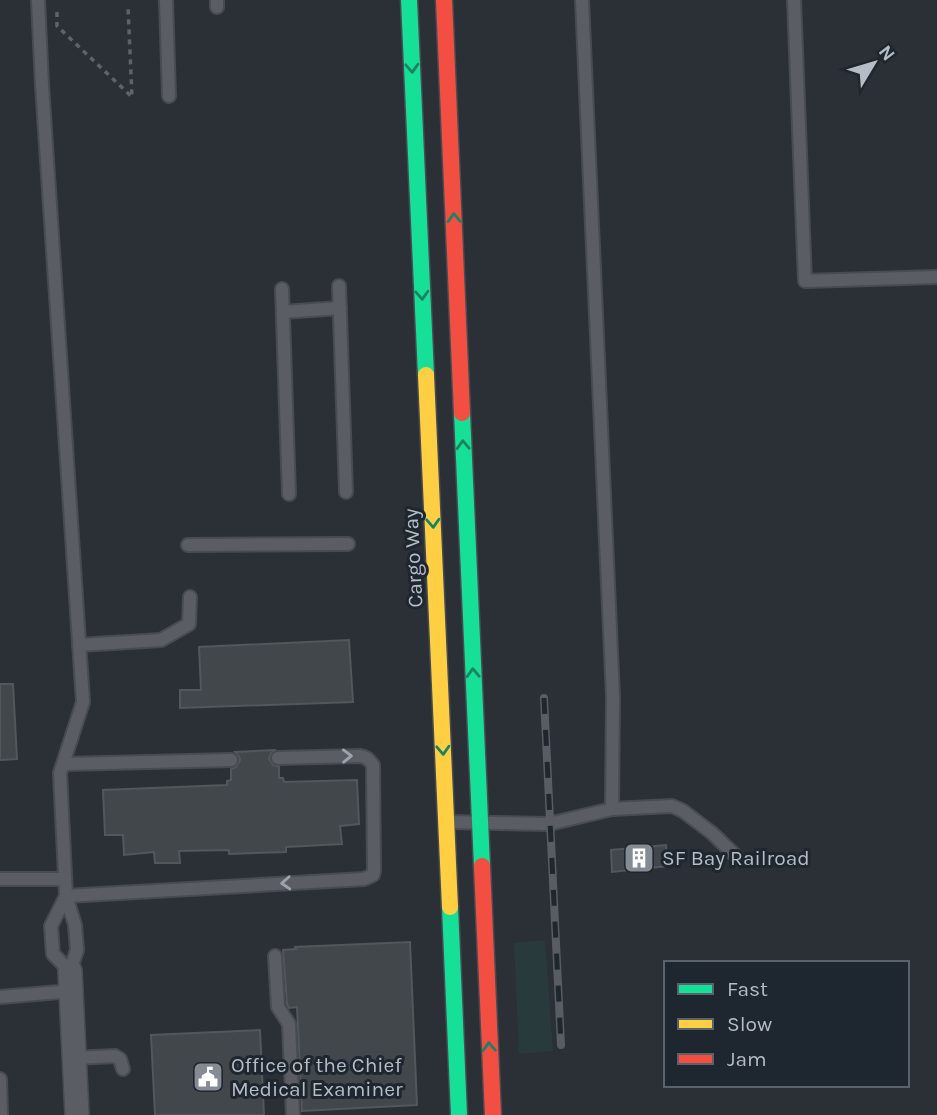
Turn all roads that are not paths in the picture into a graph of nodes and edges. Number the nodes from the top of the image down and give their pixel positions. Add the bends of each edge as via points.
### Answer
1 (38, 0) edge
2 (166, 0) edge
3 (409, 0) edge
4 (444, 0) edge
5 (582, 0) edge
6 (794, 0) edge
7 (169, 96) dead end
8 (937, 277) edge
9 (339, 286) dead end
10 (282, 289) dead end
11 (340, 308) junction
12 (283, 312) junction
13 (346, 492) dead end
14 (289, 494) dead end
15 (348, 544) dead end
16 (188, 545) dead end
17 (190, 597) dead end
18 (79, 645) junction
19 (278, 758) dead end
20 (231, 760) dead end
21 (64, 764) junction
22 (612, 810) junction
23 (446, 822) junction
24 (479, 822) junction
25 (740, 860) dead end
26 (0, 879) edge
27 (65, 879) junction
28 (66, 896) junction
29 (275, 957) dead end
30 (71, 981) junction
31 (0, 997) edge
32 (74, 1058) junction
33 (123, 1069) dead end
34 (0, 1079) edge
35 (1, 1115) edge
36 (77, 1115) edge
37 (293, 1115) edge
38 (459, 1115) edge
39 (493, 1115) edge

1 - 18 lane
2 - 7 lane
3 -> 23 main road, Cargo Way
24 -> 4 main road
5 - 22 lane via 613,697
6 - 8 lane via 805,281
9 - 11 lane
10 - 12 lane
11 - 12 lane
11 - 13 lane
12 - 14 lane
15 - 16 lane
17 - 18 lane via 189,624 161,640
18 - 21 lane via 83,702
19 -> 28 lane via 360,756 370,761 373,875
20 - 21 lane
21 - 27 lane via 60,773
22 - 24 lane via 549,824
22 - 25 lane via 671,806 712,833
23 - 24 lane
23 - 38 main road, Cargo Way
39 -> 24 main road
26 - 27 lane
27 - 28 lane
28 - 30 lane via 77,950
28 - 30 lane via 51,926 53,954
29 - 37 lane via 278,1007 289,1024
30 - 31 lane
30 - 32 street
32 - 33 lane via 115,1056
32 - 36 street
34 - 35 lane

